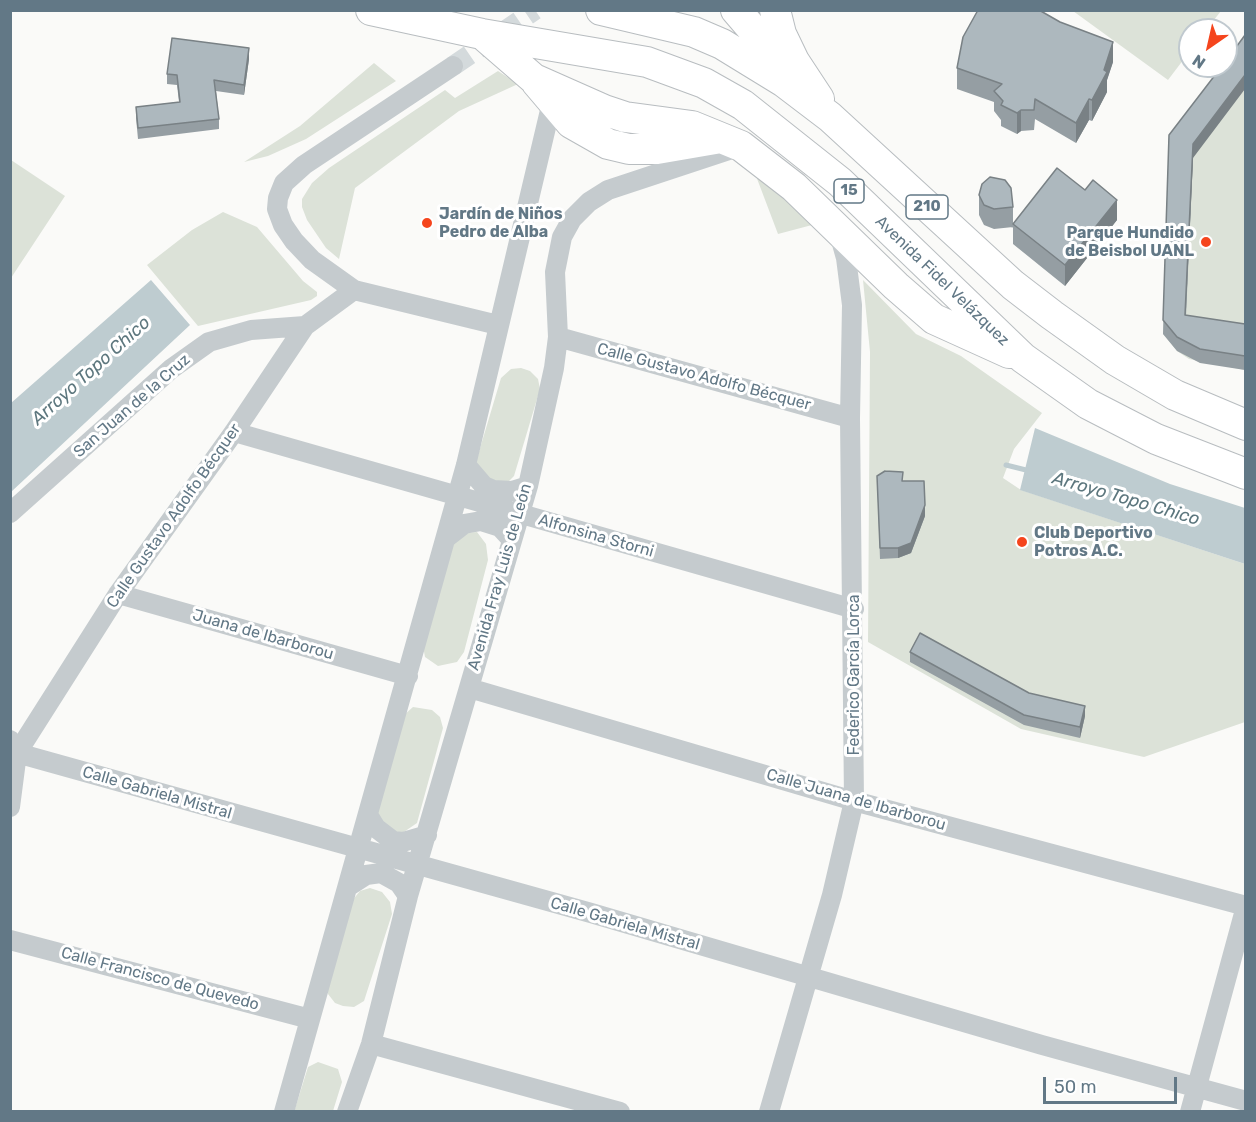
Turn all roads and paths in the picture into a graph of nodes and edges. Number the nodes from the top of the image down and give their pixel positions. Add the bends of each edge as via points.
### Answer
1 (371, 10) edge
2 (601, 10) edge
3 (736, 10) edge
4 (775, 10) edge
5 (482, 34) junction
6 (453, 66) tunnel mouth
7 (784, 82) junction
8 (543, 91) junction
9 (830, 117) junction
10 (733, 142) junction
11 (838, 230) junction
12 (354, 290) junction
13 (305, 326) junction
14 (498, 326) junction
15 (558, 337) junction
16 (1023, 358) junction
17 (850, 417) junction
18 (1245, 424) edge
19 (234, 432) junction
20 (466, 465) junction
21 (1245, 474) edge
22 (528, 486) junction
23 (456, 497) junction
24 (10, 513) edge
25 (520, 514) junction
26 (446, 538) junction
27 (512, 540) junction
28 (118, 594) junction
29 (854, 609) junction
30 (408, 676) junction
31 (469, 688) junction
32 (13, 750) edge
33 (854, 801) junction
34 (10, 807) edge
35 (368, 815) junction
36 (427, 835) junction
37 (359, 850) junction
38 (418, 866) junction
39 (349, 886) junction
40 (408, 896) junction
41 (1245, 906) edge
42 (10, 940) edge
43 (808, 978) junction
44 (310, 1019) junction
45 (371, 1044) junction
46 (1197, 1088) junction
47 (1245, 1101) edge
48 (284, 1112) edge
49 (347, 1112) edge
50 (620, 1112) edge
51 (769, 1112) edge
52 (1190, 1112) edge

1 - 5 highway, Avenida Fidel Velázquez / 15
2 - 7 highway, 210 via 694,32 722,44
3 - 7 highway via 760,38
4 - 9 highway via 794,61
5 - 8 highway
5 - 16 highway, Avenida Fidel Velázquez / 15 via 647,62 704,83 743,105 840,182
6 - 12 street via 304,165 280,190 277,209 294,241 312,260
7 - 9 highway, 210
8 - 10 highway via 624,117 692,126
8 - 14 street
9 - 18 highway, 210 via 1004,277 1052,315 1115,360 1175,395
10 - 11 highway via 794,188
10 - 15 street, Avenida Fray Luis de León via 608,190 572,219 556,257
11 - 16 highway via 934,319
11 - 17 street, Federico García Lorca via 852,305
12 - 13 street, Calle Gustavo Adolfo Bécquer
12 - 14 street
13 - 19 street, Calle Gustavo Adolfo Bécquer
13 - 24 street, San Juan de la Cruz via 251,330 209,342 171,369
14 - 20 street
15 - 17 street, Calle Gustavo Adolfo Bécquer
15 - 22 street, Avenida Fray Luis de León
16 - 21 highway, Avenida Fidel Velázquez / 15 via 1088,404 1156,439
17 - 29 street, Federico García Lorca
19 - 23 street, Alfonsina Storni
19 - 28 street, Calle Gustavo Adolfo Bécquer
20 - 22 street via 484,486 493,490 512,491
20 - 23 street
22 - 25 street, Avenida Fray Luis de León
23 - 25 street, Alfonsina Storni
23 - 26 street
25 - 27 street, Avenida Fray Luis de León
25 - 29 street, Alfonsina Storni
26 - 27 street via 464,524 481,521 500,527
26 - 30 street
27 - 31 street, Avenida Fray Luis de León
28 - 30 street, Juana de Ibarborou
28 - 32 street, Calle Gustavo Adolfo Bécquer
29 - 33 street, Federico García Lorca
30 - 35 street
31 - 33 street, Calle Juana de Ibarborou
31 - 36 street, Avenida Fray Luis de León
32 - 34 street
32 - 37 street, Calle Gabriela Mistral
33 - 41 street, Calle Juana de Ibarborou
33 - 43 street, Federico García Lorca
35 - 36 street via 376,828 393,841
35 - 37 street
36 - 38 street, Avenida Fray Luis de León
37 - 38 street, Calle Gabriela Mistral
37 - 39 street
38 - 40 street, Avenida Fray Luis de León
38 - 43 street, Calle Gabriela Mistral
39 - 40 street via 366,875 381,873 399,883
39 - 44 street
40 - 45 street, Avenida Fray Luis de León
41 - 46 street
42 - 44 street, Calle Francisco de Quevedo
43 - 46 street, Calle Gabriela Mistral
43 - 51 street, Federico García Lorca
44 - 48 street
45 - 49 street, Avenida Fray Luis de León
45 - 50 street
46 - 47 street, Calle Gabriela Mistral
46 - 52 street

